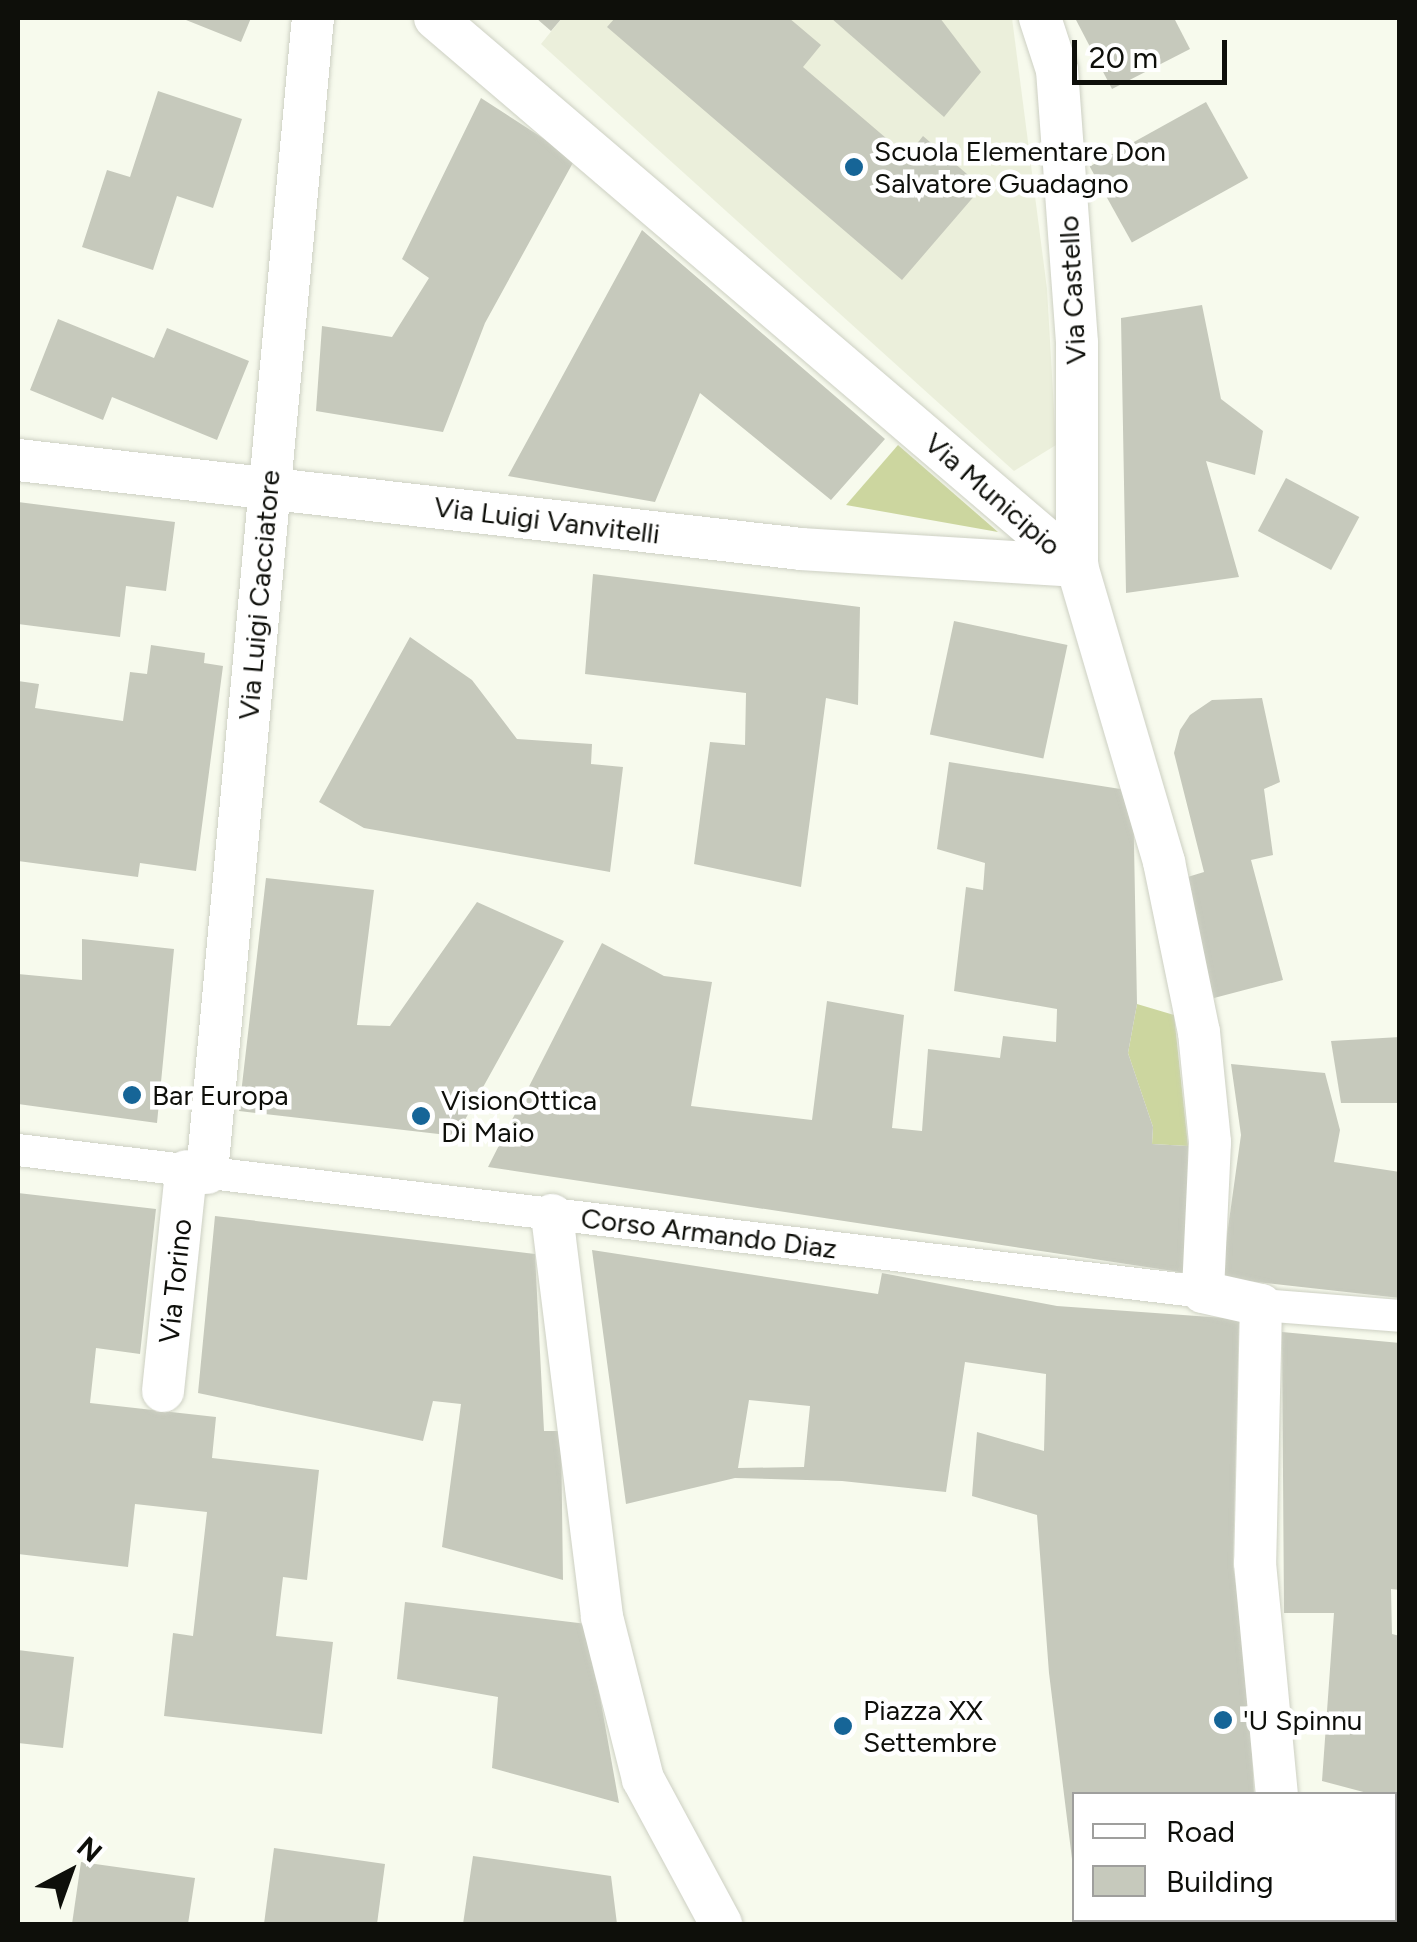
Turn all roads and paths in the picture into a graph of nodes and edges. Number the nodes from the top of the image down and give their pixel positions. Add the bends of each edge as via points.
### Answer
1 (313, 18) edge
2 (435, 18) edge
3 (1040, 18) edge
4 (18, 460) edge
5 (269, 489) junction
6 (1077, 566) junction
7 (18, 1150) edge
8 (197, 1172) junction
9 (552, 1215) junction
10 (1203, 1292) junction
11 (1262, 1306) junction
12 (1400, 1316) edge
13 (163, 1391) dead end
14 (1279, 1792) edge
15 (721, 1924) edge

1 - 5 street, Via Luigi Cacciatore
2 - 6 street, Via Municipio
3 - 6 street, Via Castello via 1058,70 1077,343
4 - 5 street, Via Luigi Vanvitelli
5 - 6 street, Via Luigi Vanvitelli via 801,550
5 - 8 street, Via Luigi Cacciatore
6 - 10 street, Via Municipio via 1164,862 1199,1032 1210,1142
7 - 8 street, Corso Armando Diaz
8 - 9 street, Corso Armando Diaz
8 - 13 street, Via Torino
9 - 10 street, Corso Armando Diaz
9 - 15 street via 602,1617 644,1780
10 - 11 street, Corso Armando Diaz
11 - 12 street, Corso Armando Diaz
11 - 14 street via 1255,1563

